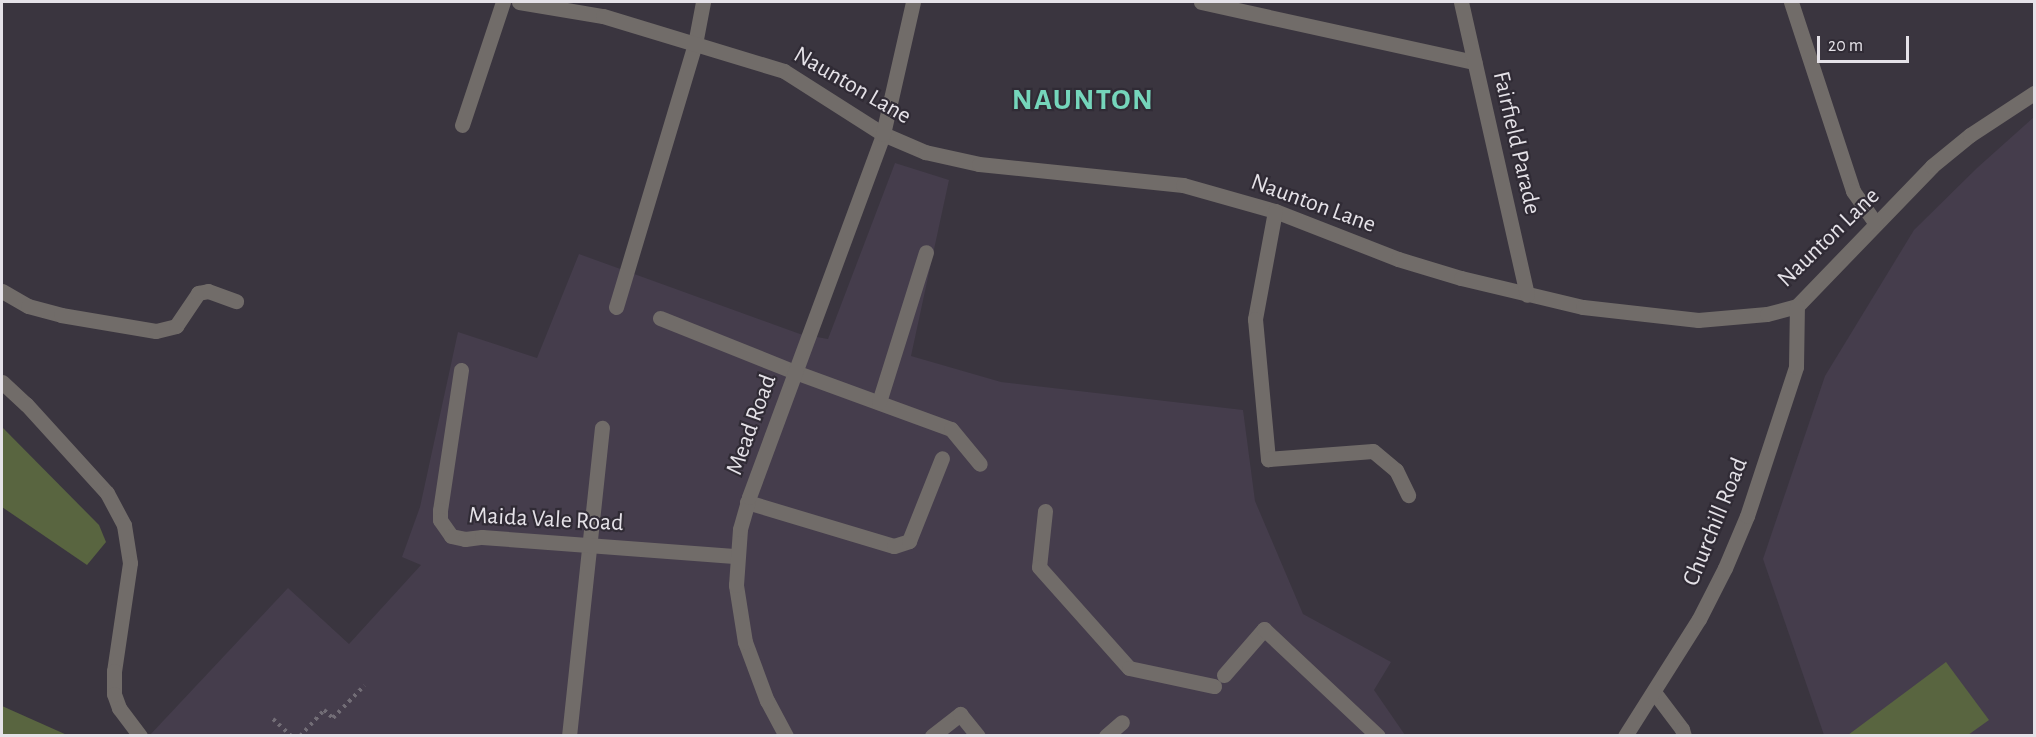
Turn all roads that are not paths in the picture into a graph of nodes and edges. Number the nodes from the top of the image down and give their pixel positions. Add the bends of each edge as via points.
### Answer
1 (503, 2) edge
2 (519, 2) edge
3 (704, 2) edge
4 (913, 2) edge
5 (1201, 2) edge
6 (1461, 2) edge
7 (1791, 2) edge
8 (694, 44) junction
9 (1474, 62) junction
10 (2034, 93) edge
11 (462, 126) dead end
12 (883, 134) junction
13 (1275, 212) junction
14 (1876, 224) junction
15 (927, 252) dead end
16 (2, 291) edge
17 (1527, 295) junction
18 (236, 301) dead end
19 (1797, 306) junction
20 (616, 307) dead end
21 (660, 318) dead end
22 (461, 370) dead end
23 (795, 372) junction
24 (2, 382) edge
25 (879, 402) junction
26 (602, 428) dead end
27 (942, 458) dead end
28 (980, 464) dead end
29 (1408, 495) dead end
30 (747, 502) junction
31 (1045, 511) dead end
32 (589, 545) junction
33 (737, 556) junction
34 (1654, 692) junction
35 (1122, 722) dead end
36 (140, 735) edge
37 (569, 735) edge
38 (786, 735) edge
39 (932, 735) edge
40 (978, 735) edge
41 (1106, 735) edge
42 (1378, 735) edge
43 (1625, 735) edge
44 (1683, 735) edge

1 - 11 street
2 - 8 street, Naunton Lane via 603,16
3 - 8 street
4 - 12 street, Mead Road
5 - 9 street
6 - 9 street, Fairfield Parade
7 - 14 street via 1853,191
8 - 12 street, Naunton Lane via 784,71
8 - 20 street
9 - 17 street, Fairfield Parade
10 - 14 street, Naunton Lane via 1970,135 1932,166
12 - 13 street, Naunton Lane via 925,152 979,164 1183,185
12 - 23 street, Mead Road
13 - 17 street, Naunton Lane via 1398,259
13 - 29 street via 1254,319 1268,459 1373,451 1396,470
14 - 19 street, Naunton Lane
15 - 25 street
16 - 18 street via 28,306 51,312 156,331 176,326 198,293 208,291
17 - 19 street, Naunton Lane via 1583,307 1698,320 1767,314
19 - 34 street, Churchill Road via 1796,367 1747,516 1699,619
21 - 23 street
22 - 32 street, Maida Vale Road via 440,510 444,529 458,539 482,537
23 - 25 street
23 - 30 street, Mead Road
24 - 36 street via 107,494 124,525 130,563 114,694 119,708
25 - 28 street via 951,429
26 - 32 street
27 - 30 street via 909,541 894,546
30 - 33 street, Mead Road
31 - 42 street via 1039,567 1129,668 1219,681 1264,629
32 - 33 street, Maida Vale Road
32 - 37 street
33 - 38 street, Mead Road via 736,585 745,642 767,701
34 - 43 street, Churchill Road
34 - 44 street
35 - 41 street
39 - 40 street via 960,714

